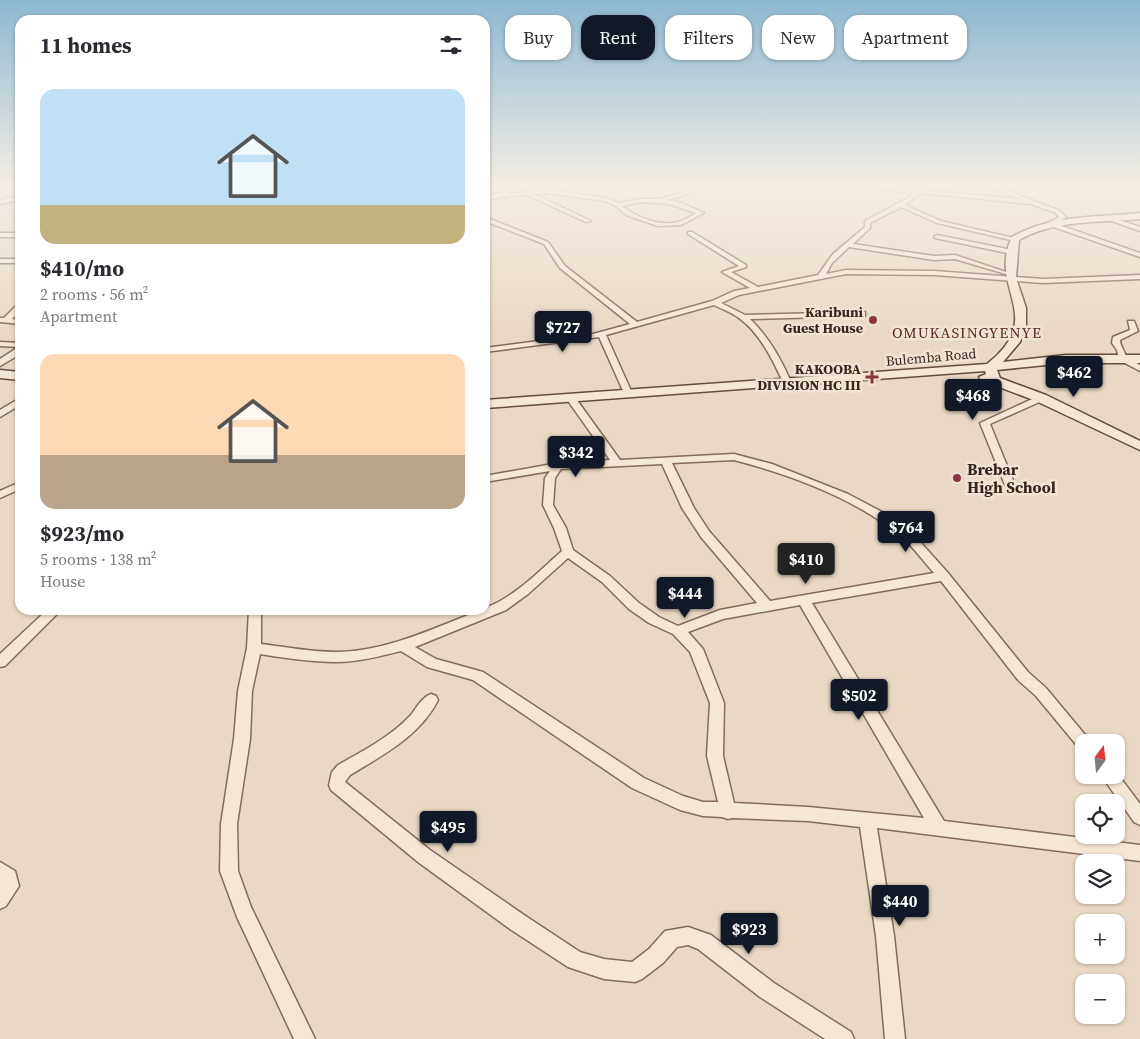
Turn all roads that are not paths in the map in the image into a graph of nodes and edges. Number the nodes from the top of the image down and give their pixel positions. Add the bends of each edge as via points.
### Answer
1 (527, 235) edge
2 (694, 235) edge
3 (859, 235) edge
4 (999, 235) edge
5 (1022, 235) edge
6 (1085, 235) edge
7 (937, 237) dead end
8 (1015, 239) junction
9 (848, 245) junction
10 (1012, 252) junction
11 (1140, 255) edge
12 (0, 261) edge
13 (15, 261) edge
14 (821, 277) junction
15 (1011, 277) junction
16 (1140, 278) edge
17 (758, 290) junction
18 (715, 303) junction
19 (15, 311) edge
20 (862, 314) dead end
21 (743, 317) junction
22 (3, 320) edge
23 (1131, 323) dead end
24 (635, 324) junction
25 (601, 333) junction
26 (1136, 333) edge
27 (0, 344) edge
28 (15, 345) edge
29 (490, 349) edge
30 (15, 353) edge
31 (1122, 358) junction
32 (1140, 358) edge
33 (0, 363) edge
34 (990, 367) junction
35 (1140, 368) edge
36 (962, 370) junction
37 (0, 374) edge
38 (15, 376) edge
39 (994, 380) junction
40 (787, 382) junction
41 (628, 393) junction
42 (571, 398) junction
43 (1041, 398) junction
44 (15, 404) edge
45 (490, 404) edge
46 (0, 414) edge
47 (1140, 446) edge
48 (666, 462) junction
49 (618, 464) junction
50 (558, 466) junction
51 (490, 478) edge
52 (1009, 483) dead end
53 (15, 488) edge
54 (0, 495) edge
55 (568, 552) junction
56 (944, 576) junction
57 (803, 599) junction
58 (766, 605) junction
59 (490, 611) edge
60 (50, 615) edge
61 (255, 615) edge
62 (481, 615) edge
63 (678, 631) junction
64 (403, 646) junction
65 (254, 648) junction
66 (0, 662) edge
67 (432, 700) dead end
68 (1076, 734) edge
69 (1116, 784) edge
70 (728, 812) junction
71 (1140, 817) edge
72 (867, 821) junction
73 (939, 828) junction
74 (1140, 853) edge
75 (0, 870) edge
76 (0, 900) edge
77 (305, 1039) edge
78 (844, 1039) edge
79 (895, 1039) edge

1 - 24 street via 546,243 562,267
2 - 17 street via 744,266 724,272
3 - 9 street
4 - 8 street
5 - 8 street
6 - 11 street
7 - 10 street
8 - 10 street
9 - 14 street via 831,259
9 - 15 street via 934,258 960,258
10 - 15 street
12 - 13 street
14 - 15 street via 864,271
14 - 17 street
15 - 16 street via 1043,281
15 - 34 street via 1021,309 1021,321 1008,351
17 - 18 street via 726,296
18 - 21 street
18 - 24 street
19 - 22 street
20 - 21 street
21 - 40 street via 781,366
23 - 26 street
24 - 25 street
25 - 29 street via 566,341
25 - 41 street
26 - 31 street via 1116,339
27 - 28 street
30 - 33 street
31 - 32 street, Bulemba Road
31 - 34 street, Bulemba Road via 1066,359
31 - 35 street
34 - 36 street, Bulemba Road
34 - 39 street
36 - 39 street
36 - 40 street, Bulemba Road
37 - 38 street
39 - 43 street
40 - 41 street, Bulemba Road
41 - 42 street, Bulemba Road
42 - 45 street, Bulemba Road
42 - 49 street
43 - 47 street
43 - 52 street via 985,423
44 - 46 street
48 - 49 street
48 - 56 street via 742,458 844,496 878,514 910,537
48 - 58 street via 688,509
49 - 50 street
50 - 51 street
50 - 55 street via 550,478 548,506
53 - 54 street
55 - 59 street via 524,591
55 - 63 street via 606,579 634,606
56 - 57 street
56 - 68 street
57 - 58 street
57 - 73 street
58 - 63 street via 720,615
60 - 66 street
61 - 65 street
62 - 64 street
63 - 70 street via 696,649 717,703 715,756
64 - 65 street via 338,656
64 - 70 street via 432,662 478,676 655,793 702,809
65 - 77 street via 229,824 229,871 243,911
67 - 78 street via 400,736 344,770 337,785 424,856 575,960 604,969 635,972 672,938 688,936 704,942 767,990
69 - 71 street
70 - 72 street via 808,814
72 - 73 street
72 - 79 street via 885,936
73 - 74 street
75 - 76 street via 9,877 10,886

